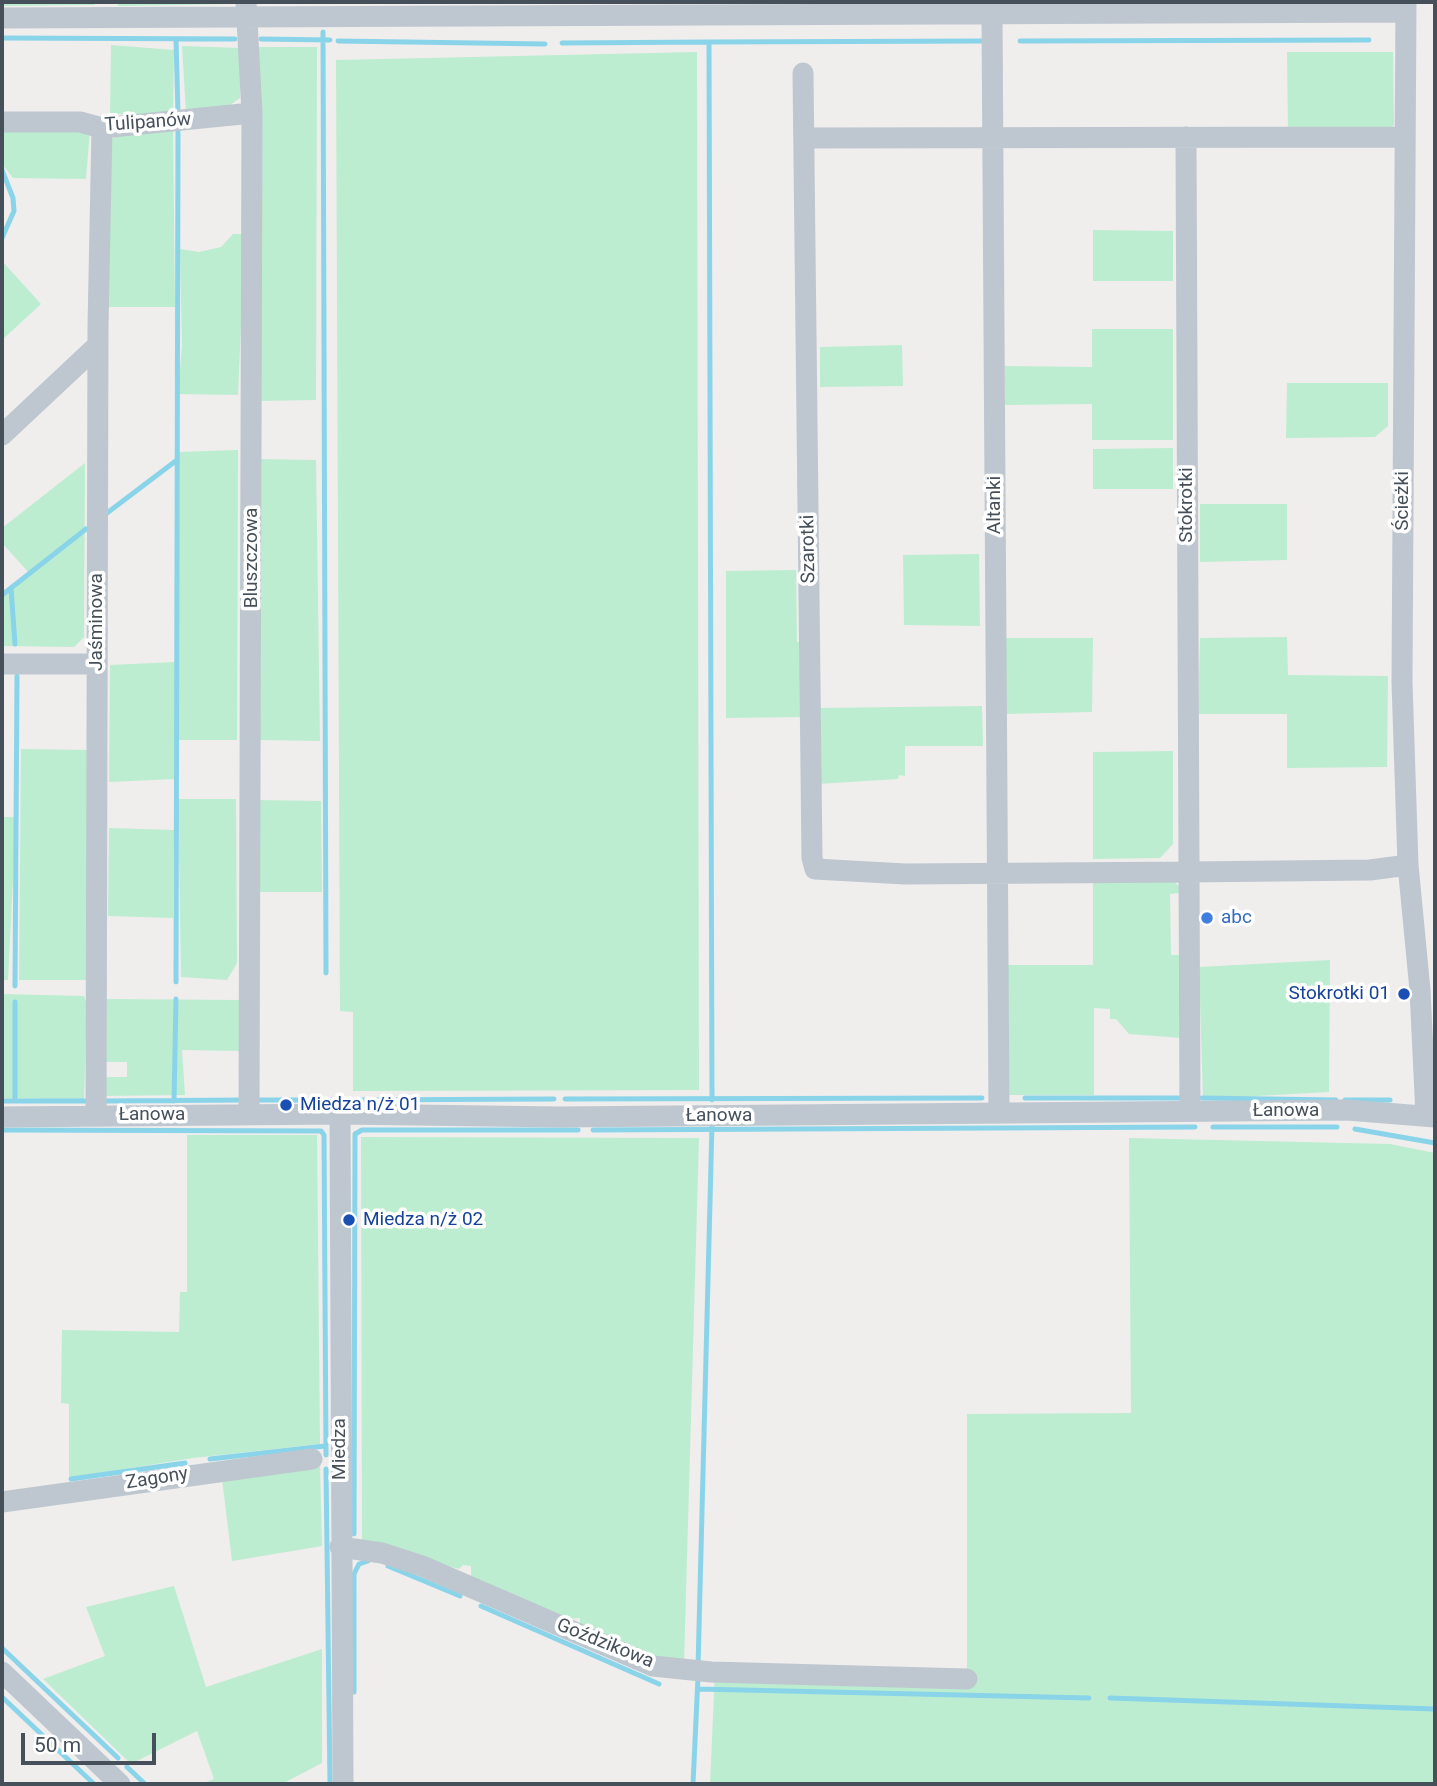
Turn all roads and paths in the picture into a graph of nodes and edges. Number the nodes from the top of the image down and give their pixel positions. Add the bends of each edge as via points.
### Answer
1 (1200, 7) edge
2 (1406, 7) edge
3 (607, 8) edge
4 (816, 8) edge
5 (247, 9) edge
6 (422, 9) edge
7 (108, 10) edge
8 (1003, 10) edge
9 (2, 18) edge
10 (803, 73) dead end
11 (252, 113) junction
12 (2, 122) edge
13 (102, 128) junction
14 (993, 136) junction
15 (1186, 137) junction
16 (1405, 137) junction
17 (804, 138) junction
18 (97, 346) junction
19 (2, 435) edge
20 (2, 664) edge
21 (97, 664) junction
22 (1408, 865) junction
23 (1188, 872) junction
24 (998, 873) junction
25 (1190, 1111) junction
26 (999, 1113) junction
27 (249, 1114) junction
28 (340, 1114) junction
29 (96, 1116) junction
30 (1431, 1116) edge
31 (2, 1117) edge
32 (312, 1459) dead end
33 (2, 1502) edge
34 (340, 1547) junction
35 (2, 1671) edge
36 (967, 1679) dead end
37 (120, 1784) edge
38 (343, 1784) edge

1 - 2 street
1 - 8 street
2 - 16 street, Ścieżki
3 - 4 street
3 - 6 street
4 - 8 street
5 - 6 street
5 - 7 street
5 - 11 street, Bluszczowa
7 - 9 street
8 - 14 street, Altanki
10 - 17 street, Szarotki
11 - 13 street, Tulipanów
11 - 27 street, Bluszczowa
12 - 13 street, Tulipanów via 80,122
13 - 18 street, Jaśminowa
14 - 15 street
14 - 17 street
14 - 24 street, Altanki
15 - 16 street
15 - 23 street, Stokrotki
16 - 22 street, Ścieżki via 1402,682
17 - 24 street, Szarotki via 812,858 815,869 822,872
18 - 19 street
18 - 21 street, Jaśminowa
20 - 21 street
21 - 29 street, Jaśminowa
22 - 23 street via 1370,870
22 - 30 street, Ścieżki
23 - 24 street
23 - 25 street, Stokrotki
24 - 26 street, Altanki
25 - 26 street, Łanowa
25 - 30 street, Łanowa via 1347,1110
26 - 28 street, Łanowa
27 - 28 street, Łanowa
27 - 29 street, Łanowa
28 - 34 street, Miedza
29 - 31 street, Łanowa
32 - 33 street, Zagony
34 - 36 street, Goździkowa via 382,1553 422,1566 635,1661 689,1671
34 - 38 street, Miedza
35 - 37 street

